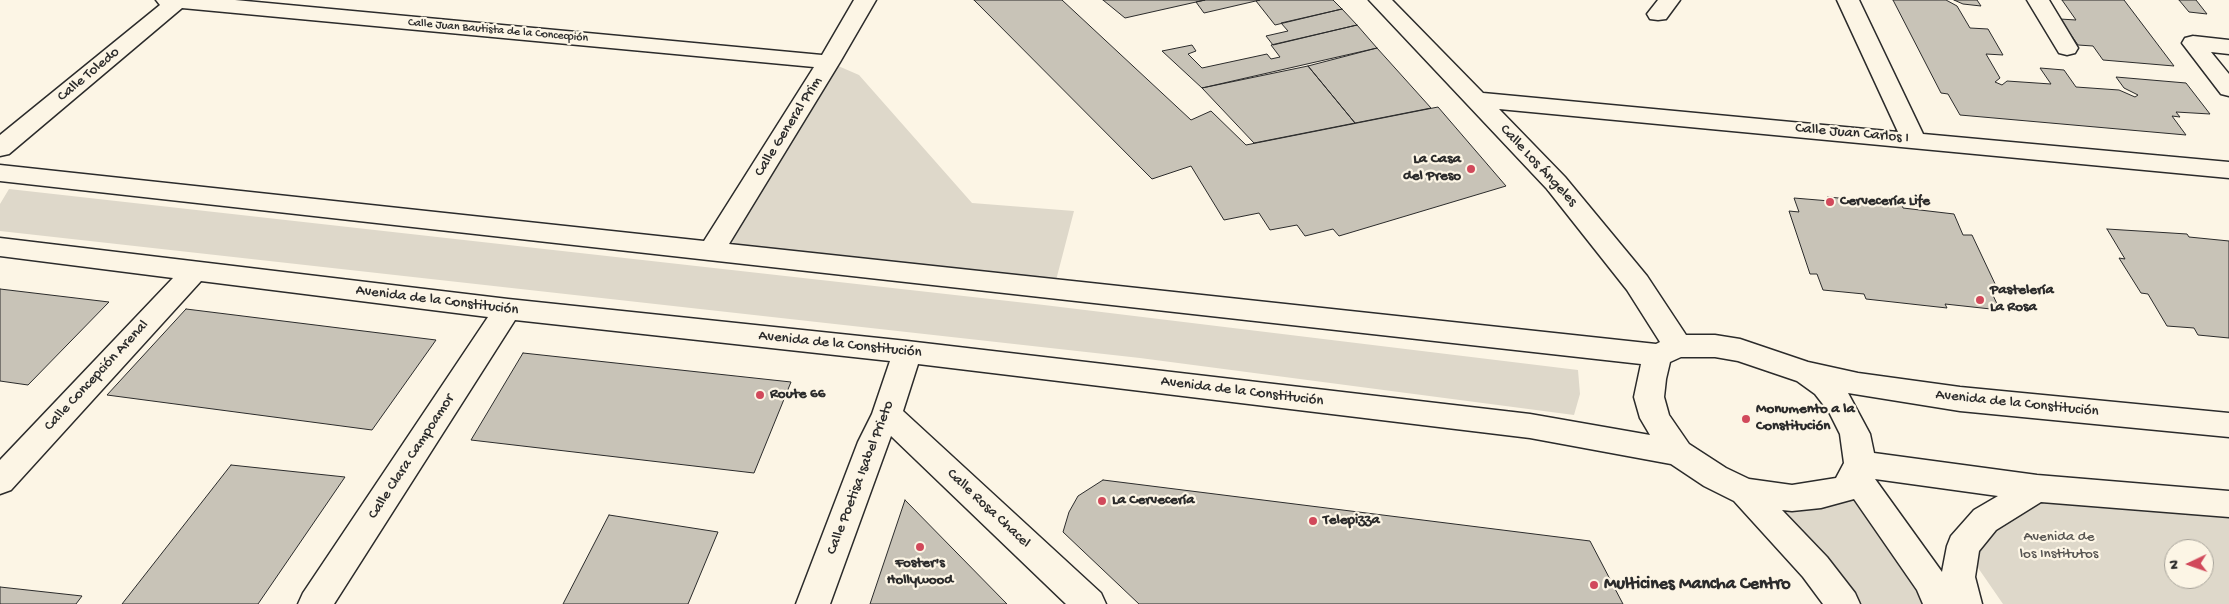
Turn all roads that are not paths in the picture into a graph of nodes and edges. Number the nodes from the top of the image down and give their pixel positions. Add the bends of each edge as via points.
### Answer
1 (176, 0) edge
2 (865, 0) edge
3 (1380, 0) edge
4 (1848, 0) edge
5 (2038, 0) edge
6 (2229, 46) edge
7 (2067, 48) dead end
8 (829, 62) junction
9 (2229, 89) edge
10 (1476, 100) junction
11 (1914, 140) junction
12 (0, 148) edge
13 (2229, 170) edge
14 (0, 173) edge
15 (0, 247) edge
16 (710, 252) junction
17 (194, 272) junction
18 (508, 309) junction
19 (1668, 351) junction
20 (907, 352) junction
21 (1807, 373) junction
22 (887, 414) junction
23 (2229, 425) edge
24 (1678, 453) junction
25 (1857, 469) junction
26 (0, 481) edge
27 (2037, 488) junction
28 (1744, 492) junction
29 (2229, 504) edge
30 (315, 604) edge
31 (814, 604) edge
32 (1089, 604) edge
33 (1843, 604) edge
34 (1940, 604) edge
35 (1965, 604) edge

1 - 8 street, Calle Juan Bautista de la Concecpión
1 - 12 street, Calle Toledo
2 - 8 street, Calle General Prim
3 - 10 street, Calle Los Ángeles
4 - 11 street
5 - 7 street
6 - 9 street via 2193,43
8 - 16 street, Calle General Prim
10 - 11 street, Calle Juan Carlos I
10 - 19 street, Calle Los Ángeles via 1556,183 1637,283
11 - 13 street, Calle Juan Carlos I
14 - 16 street
15 - 17 street, Avenida de la Constitución
16 - 19 street
17 - 18 street, Avenida de la Constitución
17 - 26 street, Calle Concepción Arenal
18 - 20 street, Avenida de la Constitución
18 - 30 street, Calle Clara Campoamor
19 - 21 street via 1715,346 1740,350
19 - 24 street via 1651,379 1649,397 1655,418
20 - 22 street, Calle Poetisa Isabel Prieto
20 - 24 street, Avenida de la Constitución via 1530,426
21 - 23 street, Avenida de la Constitución via 1960,400
21 - 25 street via 1825,386 1841,406 1854,434
22 - 31 street, Calle Poetisa Isabel Prieto via 873,442
22 - 32 street, Calle Rosa Chacel
24 - 28 street
25 - 27 street
25 - 28 street via 1846,489 1821,495 1792,498
25 - 34 street
27 - 29 street
27 - 35 street via 1984,520 1963,546 1958,577
28 - 33 street via 1815,567

